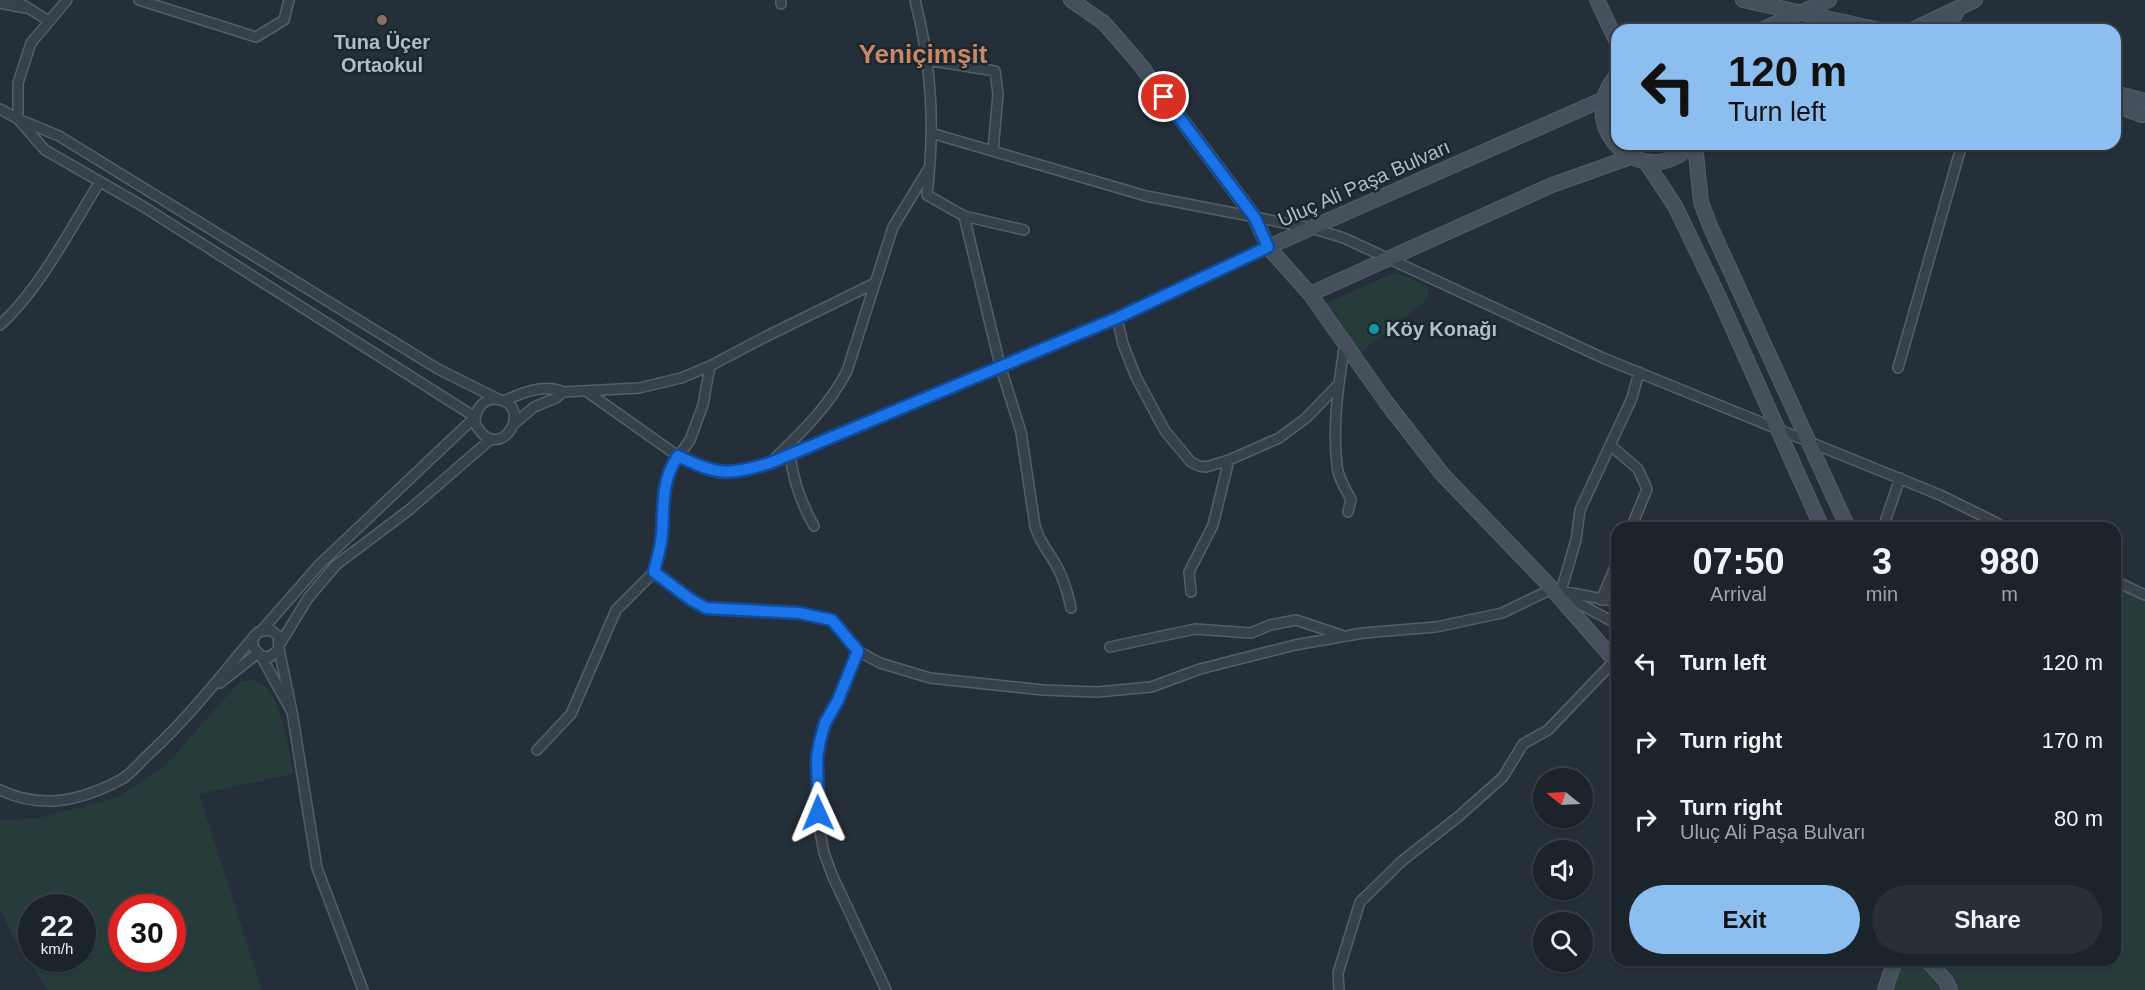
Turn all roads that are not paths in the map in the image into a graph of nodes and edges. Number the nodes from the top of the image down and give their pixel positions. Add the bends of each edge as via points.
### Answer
1 (15, 0) edge
2 (67, 0) edge
3 (138, 0) edge
4 (289, 0) edge
5 (915, 0) edge
6 (1071, 0) edge
7 (1597, 0) edge
8 (1743, 0) edge
9 (1829, 0) edge
10 (1975, 0) edge
11 (0, 3) edge
12 (1959, 7) junction
13 (26, 8) junction
14 (1801, 12) junction
15 (49, 21) junction
16 (1774, 24) edge
17 (1854, 24) edge
18 (1924, 24) edge
19 (1950, 24) edge
20 (1611, 29) edge
21 (927, 60) junction
22 (1611, 83) edge
23 (2121, 94) edge
24 (1604, 99) junction
25 (2145, 100) edge
26 (2121, 107) edge
27 (0, 109) edge
28 (2142, 115) dead end
29 (18, 118) junction
30 (931, 133) junction
31 (1611, 139) edge
32 (1621, 150) edge
33 (1686, 150) edge
34 (1694, 150) edge
35 (1960, 150) edge
36 (993, 151) junction
37 (1631, 157) junction
38 (1646, 162) junction
39 (930, 166) junction
40 (99, 183) junction
41 (964, 216) junction
42 (1255, 218) junction
43 (1311, 228) junction
44 (1024, 230) dead end
45 (1268, 247) junction
46 (1389, 258) junction
47 (874, 283) junction
48 (1310, 294) junction
49 (1117, 318) junction
50 (0, 325) edge
51 (1345, 342) junction
52 (1000, 365) junction
53 (710, 366) junction
54 (1898, 368) dead end
55 (1639, 372) junction
56 (1338, 386) junction
57 (586, 391) junction
58 (563, 392) junction
59 (501, 400) junction
60 (474, 418) junction
61 (515, 423) junction
62 (1777, 428) junction
63 (491, 439) junction
64 (1809, 441) junction
65 (1610, 446) junction
66 (790, 454) junction
67 (678, 456) junction
68 (1229, 460) junction
69 (770, 463) junction
70 (1900, 478) junction
71 (1348, 512) dead end
72 (1633, 522) edge
73 (1819, 522) edge
74 (1845, 522) edge
75 (1885, 522) edge
76 (1988, 522) edge
77 (814, 526) dead end
78 (654, 572) junction
79 (1611, 576) edge
80 (2121, 584) edge
81 (1557, 590) junction
82 (1191, 592) dead end
83 (2145, 595) edge
84 (1601, 600) junction
85 (1611, 601) edge
86 (1071, 608) dead end
87 (1611, 621) edge
88 (258, 633) junction
89 (1344, 636) junction
90 (280, 646) junction
91 (1110, 647) dead end
92 (858, 651) junction
93 (1611, 655) edge
94 (259, 656) junction
95 (1611, 666) edge
96 (207, 694) junction
97 (292, 712) junction
98 (537, 750) dead end
99 (0, 790) edge
100 (1893, 966) edge
101 (1932, 966) edge
102 (363, 990) edge
103 (886, 990) edge
104 (1339, 990) edge
105 (1885, 990) edge
106 (1950, 990) edge

1 - 13 street
2 - 15 street
3 - 4 street via 256,37 284,20
5 - 21 street
6 - 42 street via 1104,23 1138,62
7 - 20 street
8 - 14 street
9 - 14 street
10 - 12 street
11 - 13 street
12 - 18 street
12 - 19 street
13 - 15 street
14 - 16 street
14 - 17 street
15 - 29 street via 31,43 21,73
21 - 30 street
21 - 36 street via 995,71 998,94
22 - 24 street
23 - 25 street
24 - 31 street via 1603,117
24 - 43 street, Uluç Ali Paşa Bulvarı
26 - 28 street
27 - 29 street
29 - 40 street via 45,150
29 - 59 street via 59,136 438,369
30 - 36 street
30 - 39 street
32 - 37 street
33 - 38 street via 1669,159
34 - 64 street via 1701,202 1710,226
35 - 54 street
36 - 42 street via 1146,195
37 - 38 street
37 - 46 street via 1552,185
38 - 62 street via 1675,206
39 - 41 street via 927,195
39 - 47 street via 892,227
40 - 50 street via 32,290
40 - 60 street via 144,207
41 - 44 street
41 - 52 street
42 - 43 street
42 - 45 street
43 - 45 street, Uluç Ali Paşa Bulvarı
43 - 46 street
45 - 48 street
45 - 49 street, Uluç Ali Paşa Bulvarı
46 - 48 street
46 - 55 street
47 - 53 street
47 - 69 street via 847,371 836,392
48 - 51 street
49 - 52 street, Uluç Ali Paşa Bulvarı
49 - 68 street via 1136,376 1165,431 1191,462 1206,467
51 - 56 street
51 - 81 street via 1442,474
52 - 66 street, Uluç Ali Paşa Bulvarı
52 - 86 street via 1021,432 1039,540 1056,565
53 - 57 street via 639,388
53 - 67 street via 703,405 690,440
55 - 62 street
55 - 65 street
56 - 68 street via 1279,438
56 - 71 street via 1337,466 1351,499
57 - 58 street
57 - 67 street, Uluç Ali Paşa Bulvarı
58 - 59 street via 555,388
58 - 61 street via 534,407
59 - 60 street via 481,404
59 - 61 street via 513,410
60 - 63 street via 480,432
60 - 88 street via 320,564
61 - 63 street via 503,437
62 - 64 street
62 - 73 street
63 - 90 street via 409,510 336,565 308,598
64 - 70 street
64 - 74 street
65 - 72 street via 1638,469 1647,489
65 - 81 street via 1580,510 1576,540
66 - 69 street, Uluç Ali Paşa Bulvarı
66 - 77 street via 796,488
67 - 69 street, Uluç Ali Paşa Bulvarı via 722,473
67 - 78 street via 670,466 663,495 662,537
68 - 82 street via 1213,525 1189,572
70 - 75 street
70 - 76 street
78 - 92 street via 706,608 799,613 832,620
78 - 98 street via 616,610 571,714
79 - 84 street
80 - 83 street
81 - 84 street
81 - 87 street
81 - 89 street via 1502,613 1436,627
81 - 93 street
84 - 85 street
88 - 90 street via 266,629 275,633
88 - 94 street via 252,643
88 - 96 street
89 - 91 street via 1296,620 1251,633 1195,629
89 - 92 street via 1200,669 1151,687 1097,692 930,678 880,663
90 - 94 street via 270,657
90 - 97 street
92 - 103 street via 820,741 819,826 833,877
94 - 96 street
94 - 97 street
95 - 104 street via 1548,730 1523,744 1503,777 1402,861 1360,902 1338,973
96 - 99 street via 123,778 61,801 19,799
97 - 102 street via 316,868
100 - 105 street
101 - 106 street

